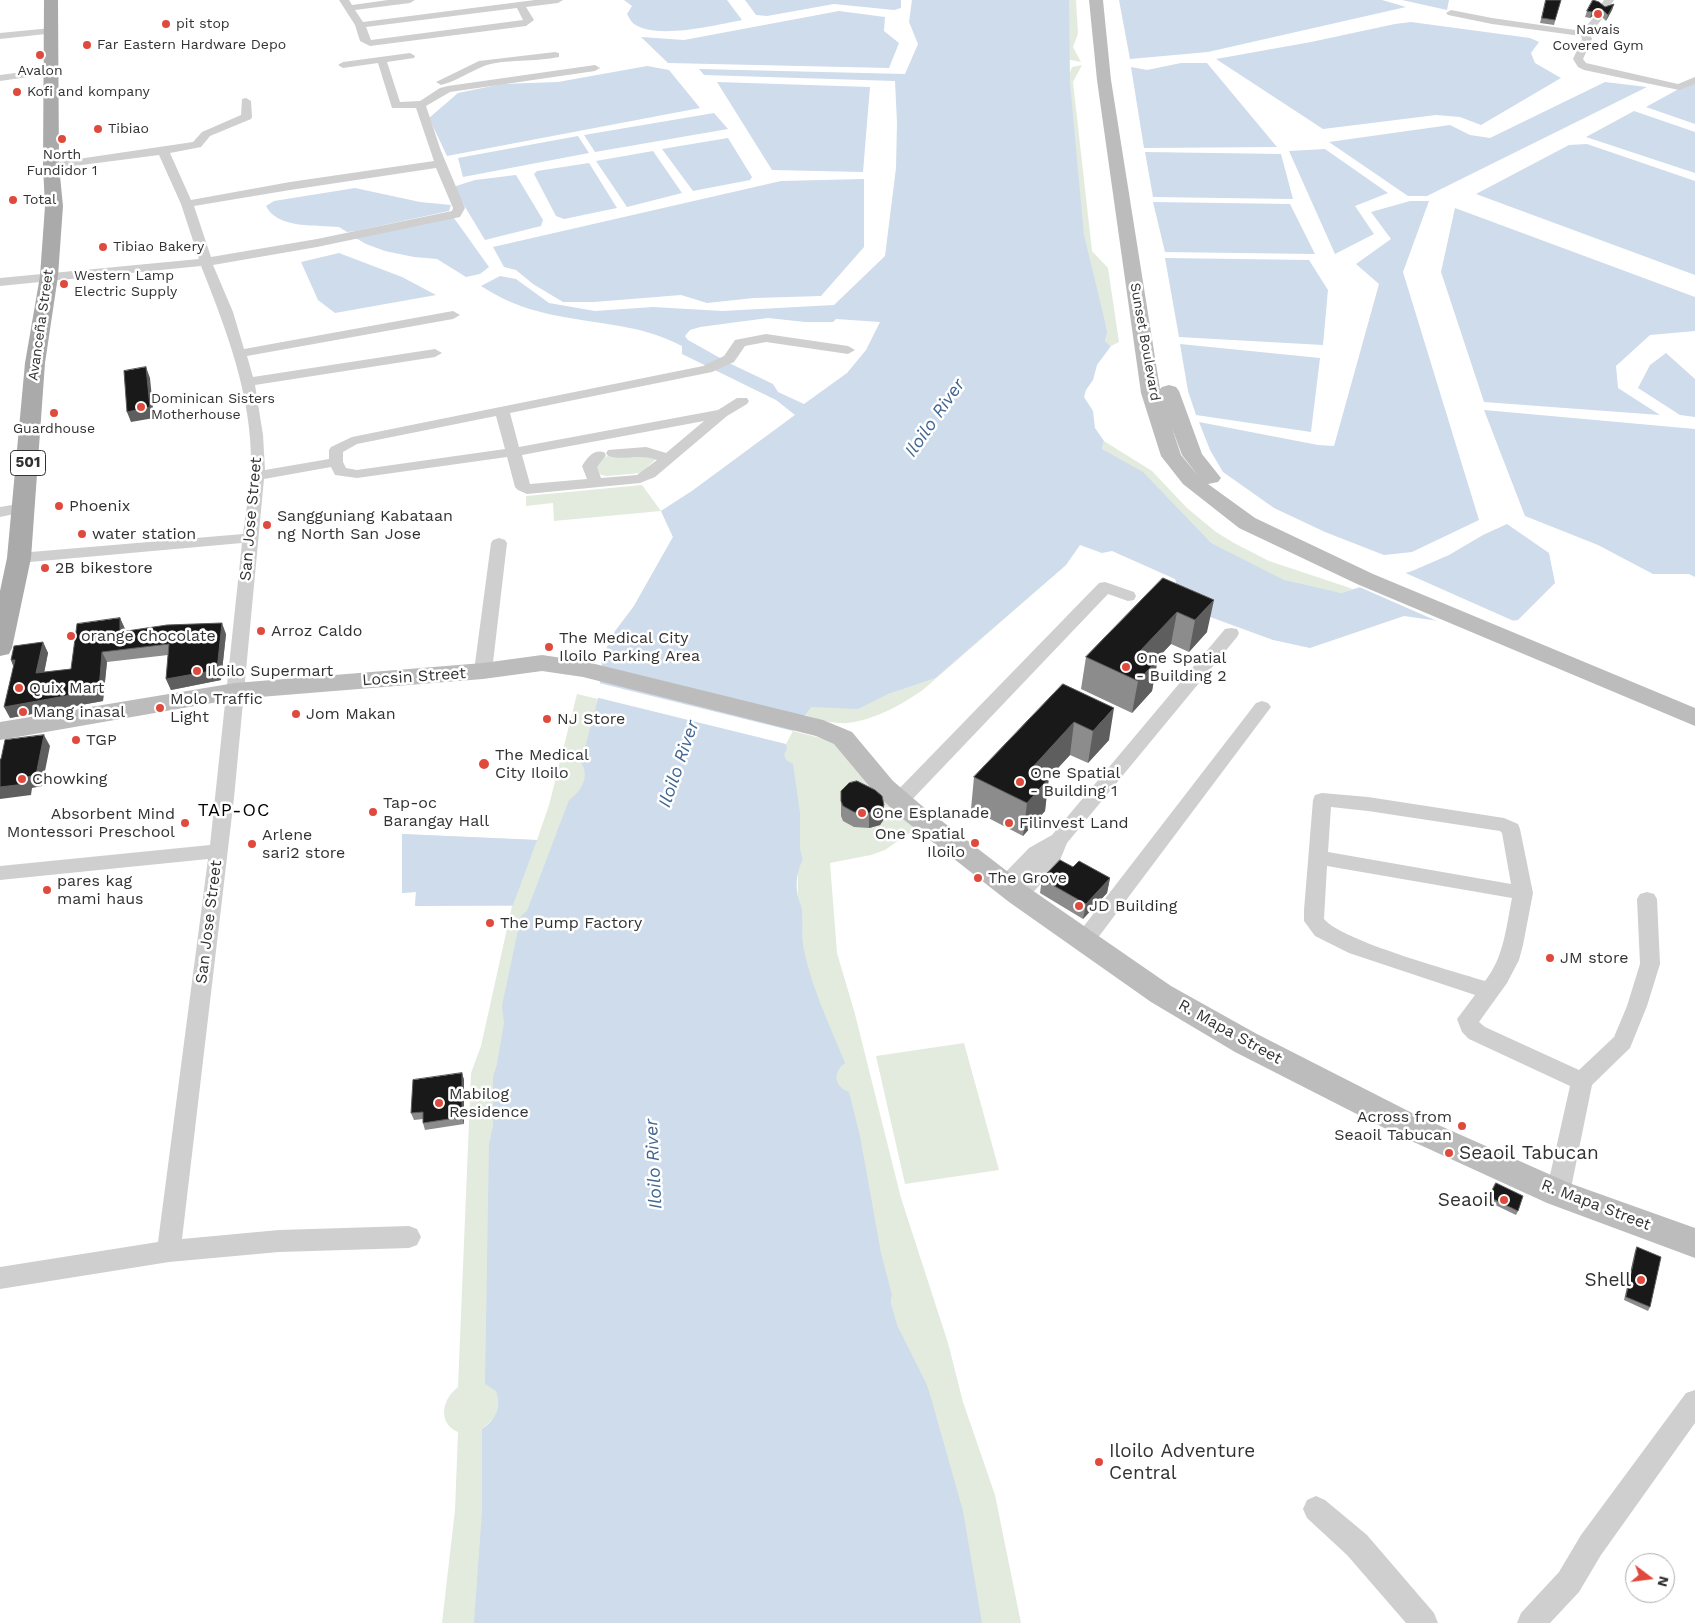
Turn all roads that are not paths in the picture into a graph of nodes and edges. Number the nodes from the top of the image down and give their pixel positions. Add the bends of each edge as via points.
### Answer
1 (51, 0) edge
2 (410, 0) edge
3 (558, 0) edge
4 (1096, 0) edge
5 (1106, 0) edge
6 (347, 4) edge
7 (520, 5) junction
8 (1451, 13) dead end
9 (1597, 19) edge
10 (360, 25) junction
11 (51, 31) junction
12 (1585, 34) junction
13 (0, 36) edge
14 (555, 55) dead end
15 (410, 56) dead end
16 (382, 61) junction
17 (343, 65) dead end
18 (595, 68) dead end
19 (52, 71) junction
20 (0, 78) edge
21 (1695, 80) edge
22 (246, 101) dead end
23 (423, 103) junction
24 (162, 151) junction
25 (440, 164) junction
26 (51, 166) junction
27 (1125, 179) junction
28 (187, 204) junction
29 (206, 262) junction
30 (49, 276) junction
31 (0, 282) edge
32 (453, 314) dead end
33 (848, 350) dead end
34 (436, 353) dead end
35 (238, 354) junction
36 (248, 382) junction
37 (742, 401) dead end
38 (502, 411) junction
39 (722, 413) junction
40 (514, 452) junction
41 (336, 458) junction
42 (668, 459) junction
43 (257, 470) junction
44 (596, 483) junction
45 (24, 508) junction
46 (0, 512) edge
47 (250, 538) junction
48 (499, 543) dead end
49 (20, 558) junction
50 (1128, 596) dead end
51 (1504, 633) junction
52 (1231, 634) dead end
53 (0, 648) edge
54 (483, 671) junction
55 (235, 691) junction
56 (1695, 705) edge
57 (1262, 707) dead end
58 (1695, 718) edge
59 (824, 729) joint
60 (0, 731) edge
61 (899, 801) junction
62 (218, 851) junction
63 (1318, 857) junction
64 (0, 873) edge
65 (1012, 889) junction
66 (1523, 893) junction
67 (1647, 899) dead end
68 (1084, 942) junction
69 (1489, 991) junction
70 (1582, 1081) junction
71 (1558, 1192) junction
72 (408, 1237) dead end
73 (1695, 1243) edge
74 (169, 1251) junction
75 (0, 1278) edge
76 (1695, 1402) edge
77 (1316, 1509) dead end
78 (1424, 1623) edge
79 (1531, 1623) edge

1 - 11 main road, Avanceña Street / 501
2 - 6 street
3 - 7 street
4 - 27 main road, Sunset Boulevard via 1104,80
5 - 27 main road, Sunset Boulevard
6 - 10 street
7 - 10 street
7 - 10 street via 529,20 526,23 370,43 365,41
8 - 12 street
9 - 12 street
11 - 13 street
11 - 19 main road, Avanceña Street / 501
12 - 21 street via 1587,39 1578,59 1588,68 1679,87
14 - 23 street via 483,63 430,86
15 - 16 street
16 - 17 street
16 - 23 street via 396,106
18 - 23 street via 448,88
19 - 20 street
19 - 26 main road, Avanceña Street / 501
22 - 24 street via 249,116 206,134 197,145
23 - 25 street
24 - 26 street
24 - 28 street, San Jose Street
25 - 28 street
25 - 29 street via 459,208 456,214 317,244
26 - 30 main road, Avanceña Street / 501 via 54,206
27 - 51 main road, Sunset Boulevard via 1151,393 1171,456 1190,480 1247,523
28 - 29 street, San Jose Street
29 - 30 street
29 - 35 street, San Jose Street
30 - 31 street
30 - 45 main road, Avanceña Street / 501 via 35,362
32 - 35 street
33 - 38 street via 766,338 740,342 729,359 707,369
34 - 36 street
35 - 36 street, San Jose Street
36 - 43 street, San Jose Street via 256,435
37 - 39 street
38 - 40 street
38 - 41 street via 352,441 336,450
39 - 40 street
39 - 42 street
40 - 41 street via 357,474 340,472
40 - 44 street via 523,486 528,489
41 - 43 street
42 - 44 street via 640,480
42 - 44 street via 646,451 606,454 589,466
43 - 47 street, San Jose Street
45 - 46 street
45 - 49 main road, Avanceña Street / 501
47 - 49 street
47 - 55 street, San Jose Street
48 - 54 street
49 - 53 main road, Avanceña Street / 501
50 - 61 street via 1105,587
51 - 56 main road
51 - 58 main road
52 - 65 street via 1059,840 1051,860
54 - 55 main road, Locsin Street
54 - 59 main road, Locsin Street via 542,663 583,669
55 - 60 main road, Locsin Street
55 - 62 street, San Jose Street
57 - 68 street
59 - 61 main road, R. Mapa Street via 853,748
61 - 65 main road, R. Mapa Street
62 - 64 street
62 - 74 street, San Jose Street
63 - 66 street
63 - 66 street via 1322,800 1504,825 1511,829
63 - 69 street via 1314,921 1322,931 1356,947
65 - 68 main road, R. Mapa Street
66 - 69 street via 1509,960
67 - 70 street via 1650,964 1637,1006 1622,1042
68 - 71 main road, R. Mapa Street via 1161,994 1246,1043 1406,1124
69 - 70 street via 1468,1019 1469,1026 1477,1033
70 - 71 street
71 - 73 main road, R. Mapa Street
72 - 74 street via 279,1241
74 - 75 street
76 - 79 street via 1591,1545 1569,1582
77 - 78 street via 1357,1545

